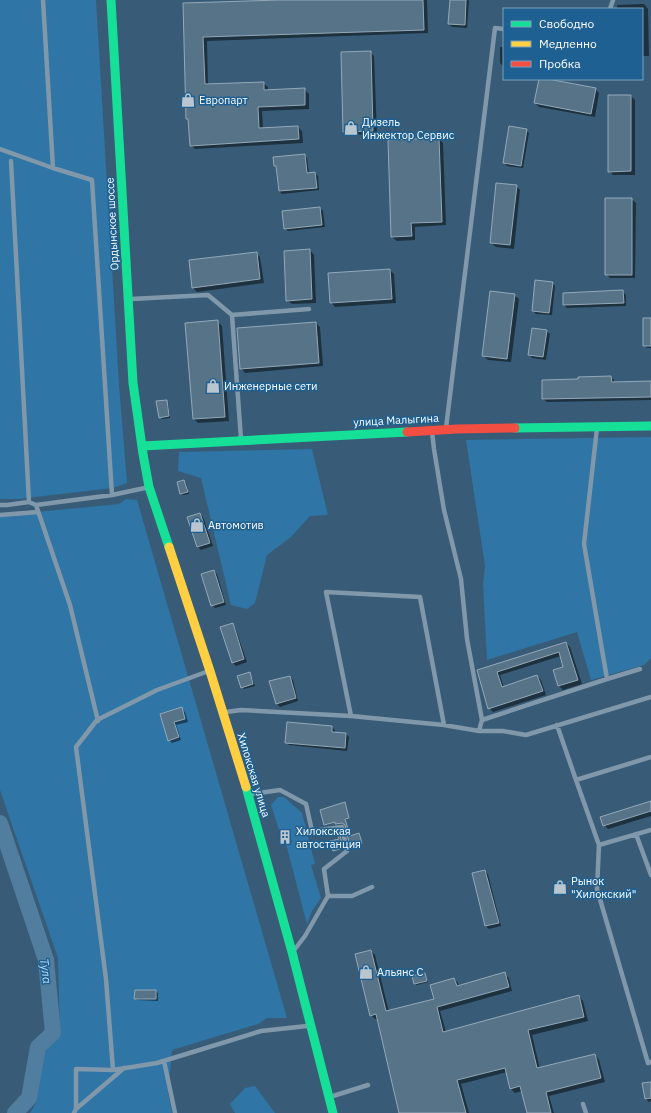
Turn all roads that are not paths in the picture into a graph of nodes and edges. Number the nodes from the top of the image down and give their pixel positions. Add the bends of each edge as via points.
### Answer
1 (43, 0) edge
2 (111, 0) edge
3 (503, 29) edge
4 (0, 148) edge
5 (11, 161) dead end
6 (53, 168) junction
7 (128, 300) junction
8 (309, 309) dead end
9 (232, 315) junction
10 (597, 426) junction
11 (651, 426) edge
12 (446, 430) junction
13 (432, 431) junction
14 (242, 440) junction
15 (142, 446) junction
16 (149, 487) junction
17 (112, 495) junction
18 (29, 502) junction
19 (0, 505) edge
20 (36, 505) junction
21 (38, 512) junction
22 (0, 515) edge
23 (640, 669) dead end
24 (210, 671) junction
25 (607, 679) junction
26 (651, 697) edge
27 (223, 712) junction
28 (352, 716) junction
29 (98, 720) junction
30 (482, 720) junction
31 (444, 725) junction
32 (557, 725) junction
33 (479, 730) junction
34 (651, 757) edge
35 (576, 780) junction
36 (248, 794) junction
37 (651, 830) edge
38 (636, 834) junction
39 (600, 845) junction
40 (651, 875) edge
41 (372, 887) dead end
42 (328, 896) junction
43 (292, 952) junction
44 (311, 1025) junction
45 (164, 1061) junction
46 (651, 1062) edge
47 (124, 1068) junction
48 (113, 1070) junction
49 (368, 1085) dead end
50 (329, 1098) junction
51 (583, 1104) dead end
52 (75, 1111) edge
53 (175, 1113) edge
54 (333, 1113) edge
55 (586, 1113) edge

1 - 6 lane
2 - 7 main road, Ордынское шоссе
3 - 12 lane via 495,28
4 - 6 lane
5 - 18 lane
6 - 17 lane via 92,180
7 - 9 lane via 208,295
7 - 15 main road, Ордынское шоссе via 133,383
8 - 9 lane
9 - 14 lane
10 - 11 main road, улица Малыгина
10 - 12 main road, улица Малыгина
10 - 25 lane via 584,544
12 - 13 main road, улица Малыгина
13 - 14 main road, улица Малыгина
13 - 30 lane via 444,510 461,579 467,639
14 - 15 main road, улица Малыгина
15 - 16 main road, Хилокская улица
16 - 17 lane
16 - 24 main road, Хилокская улица
17 - 20 lane
18 - 19 lane
18 - 20 lane
20 - 21 lane
21 - 22 lane
21 - 29 lane via 70,605
23 - 25 lane
24 - 27 main road, Хилокская улица
24 - 29 lane via 157,690
25 - 30 lane
26 - 32 lane
27 - 28 lane via 241,710
27 - 36 main road, Хилокская улица
28 - 31 lane
28 - 31 lane via 326,592 420,598
29 - 48 lane via 76,747 106,979
30 - 33 lane
31 - 33 lane
32 - 33 lane via 526,735
32 - 35 lane
34 - 35 lane
35 - 39 lane
36 - 42 lane via 280,790 306,804 312,831 342,827 347,851 324,869
36 - 43 main road, Хилокская улица
37 - 38 lane
38 - 39 lane
38 - 40 lane
39 - 46 lane via 597,889 648,1063
41 - 42 lane via 352,896
42 - 43 lane via 305,936
43 - 44 main road, Хилокская улица
44 - 45 lane via 260,1031
44 - 50 main road, Хилокская улица
45 - 47 lane
45 - 53 lane
47 - 48 lane
47 - 52 lane
48 - 52 lane via 76,1069
49 - 50 lane
50 - 54 main road, Хилокская улица
51 - 55 lane

